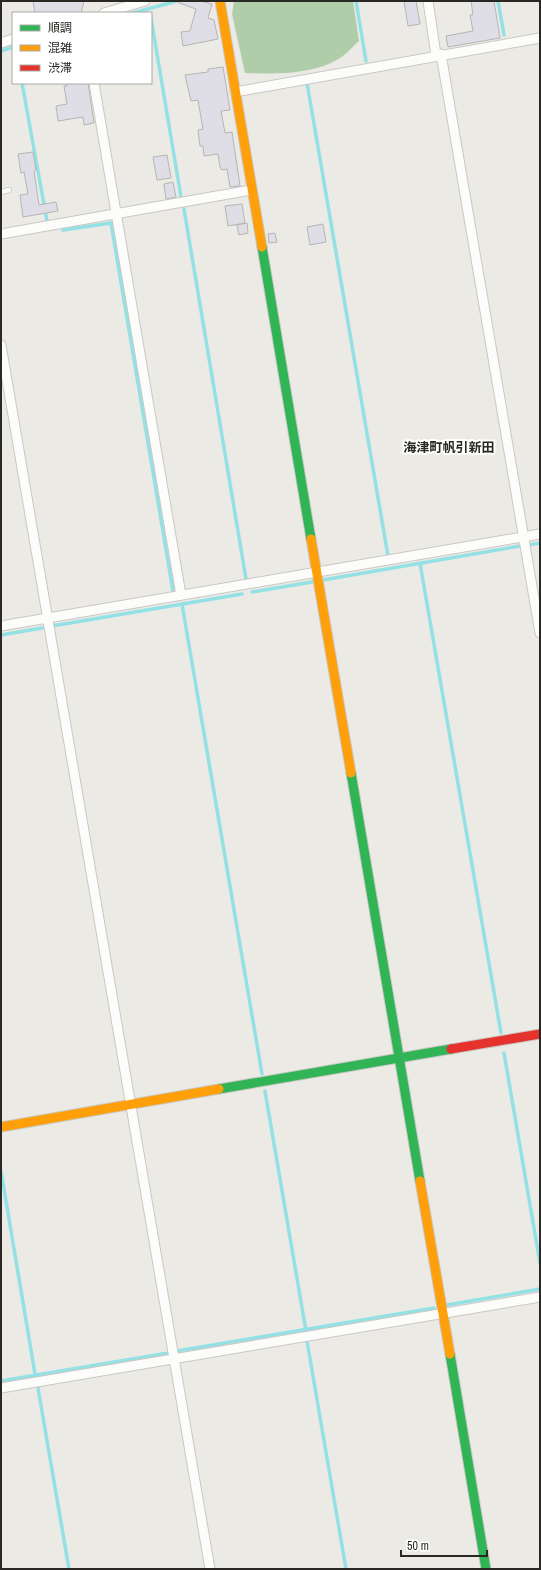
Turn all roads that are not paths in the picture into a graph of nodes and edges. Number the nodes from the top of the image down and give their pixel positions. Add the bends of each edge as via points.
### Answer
1 (145, 1) edge
2 (220, 1) edge
3 (428, 1) edge
4 (107, 12) edge
5 (540, 38) edge
6 (12, 39) edge
7 (1, 43) edge
8 (438, 55) junction
9 (94, 84) edge
10 (235, 92) junction
11 (9, 190) dead end
12 (252, 190) junction
13 (1, 192) edge
14 (116, 214) junction
15 (1, 234) edge
16 (1, 344) edge
17 (540, 534) edge
18 (524, 537) junction
19 (316, 572) junction
20 (181, 595) junction
21 (47, 618) junction
22 (1, 626) edge
23 (540, 633) edge
24 (540, 1034) edge
25 (400, 1058) junction
26 (131, 1105) junction
27 (1, 1127) edge
28 (540, 1297) edge
29 (443, 1313) junction
30 (175, 1359) junction
31 (1, 1388) edge
32 (210, 1569) edge
33 (486, 1569) edge

1 - 4 street
2 - 10 street
3 - 8 street
5 - 8 street
6 - 7 street
8 - 10 street
8 - 18 street
9 - 14 street
10 - 12 street
11 - 13 lane
12 - 14 street
12 - 19 street
14 - 15 street
14 - 20 street
16 - 21 street
17 - 18 street
18 - 19 street
18 - 23 street
19 - 20 street
19 - 25 street
20 - 21 street
21 - 22 street
21 - 26 street
24 - 25 street
25 - 26 street
25 - 29 street
26 - 27 street
26 - 30 street
28 - 29 street
29 - 30 street
29 - 33 street
30 - 31 street
30 - 32 street

